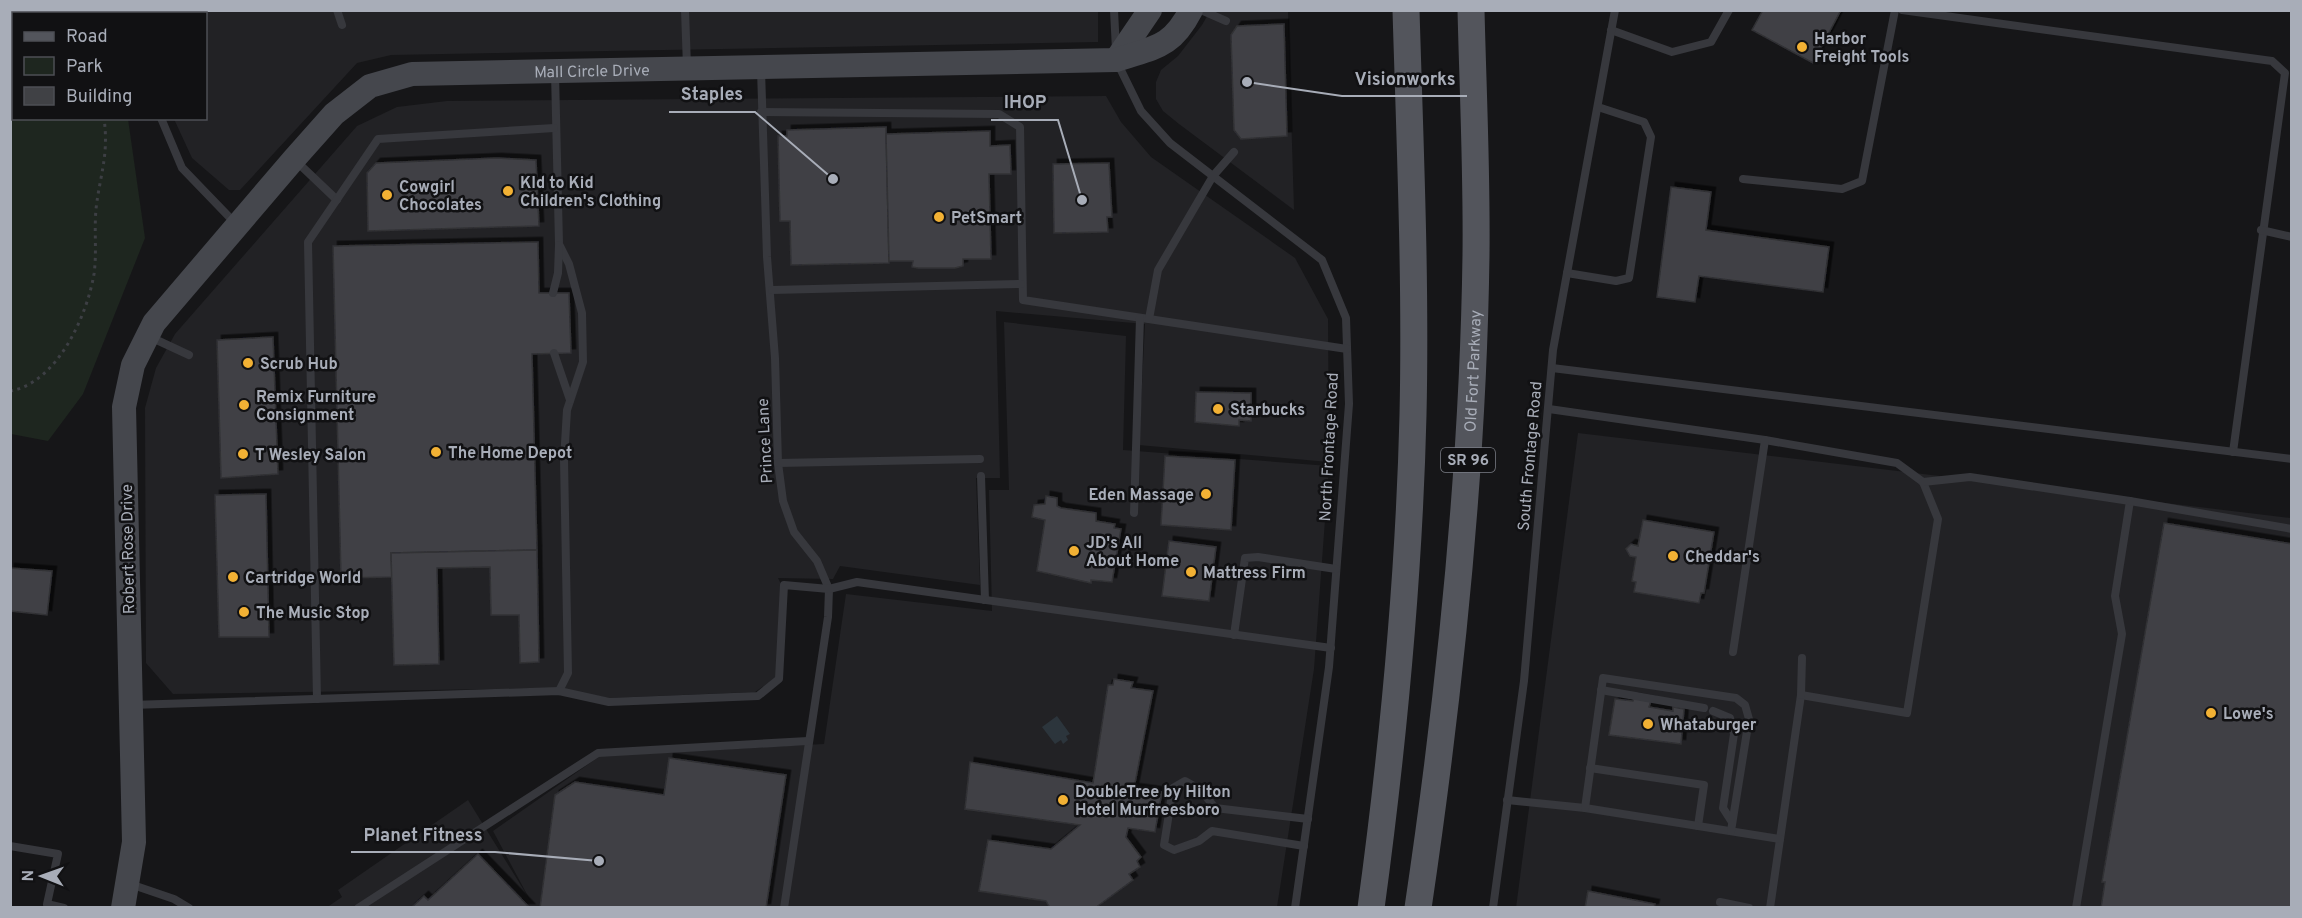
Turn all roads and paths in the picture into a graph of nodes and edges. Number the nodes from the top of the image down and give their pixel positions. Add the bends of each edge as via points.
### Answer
1 (337, 10) edge
2 (685, 10) edge
3 (1114, 10) edge
4 (1150, 10) edge
5 (1191, 10) edge
6 (1201, 10) edge
7 (1407, 10) edge
8 (1471, 10) edge
9 (1615, 10) edge
10 (1729, 10) edge
11 (1895, 10) edge
12 (1902, 10) edge
13 (1226, 21) dead end
14 (342, 25) dead end
15 (1611, 30) junction
16 (1116, 60) junction
17 (761, 66) junction
18 (687, 68) junction
19 (555, 71) junction
20 (1598, 106) junction
21 (761, 112) junction
22 (104, 120) edge
23 (162, 120) edge
24 (554, 128) junction
25 (1234, 152) dead end
26 (294, 159) junction
27 (1213, 176) junction
28 (1743, 179) dead end
29 (337, 200) junction
30 (237, 226) junction
31 (2261, 230) junction
32 (2292, 237) edge
33 (559, 244) junction
34 (1567, 273) junction
35 (1021, 285) junction
36 (772, 290) junction
37 (553, 293) dead end
38 (1144, 319) junction
39 (148, 336) junction
40 (1347, 349) junction
41 (554, 353) dead end
42 (189, 355) dead end
43 (1552, 368) junction
44 (10, 391) edge
45 (570, 400) junction
46 (1549, 409) junction
47 (1765, 440) junction
48 (2233, 452) junction
49 (980, 459) dead end
50 (2292, 459) edge
51 (777, 464) junction
52 (981, 476) dead end
53 (1923, 482) junction
54 (2130, 501) junction
55 (1134, 513) dead end
56 (2292, 529) edge
57 (1336, 569) junction
58 (829, 589) junction
59 (985, 600) junction
60 (1234, 635) junction
61 (1331, 648) junction
62 (1733, 652) dead end
63 (1802, 658) dead end
64 (1601, 690) junction
65 (559, 691) junction
66 (1801, 695) junction
67 (317, 699) junction
68 (131, 705) junction
69 (1704, 708) dead end
70 (1713, 711) dead end
71 (808, 741) junction
72 (1590, 768) junction
73 (1507, 800) junction
74 (1584, 808) junction
75 (1308, 819) junction
76 (1698, 826) junction
77 (1731, 826) junction
78 (1780, 838) junction
79 (10, 846) edge
80 (1304, 846) junction
81 (127, 883) junction
82 (1720, 902) dead end
83 (46, 906) edge
84 (64, 908) edge
85 (123, 908) edge
86 (189, 908) edge
87 (358, 908) edge
88 (784, 908) edge
89 (1295, 908) edge
90 (1371, 908) edge
91 (1418, 908) edge
92 (1493, 908) edge
93 (1749, 908) edge
94 (1770, 908) edge
95 (2076, 908) edge

1 - 14 lane
2 - 18 lane
3 - 16 lane, North Frontage Road
4 - 16 street
5 - 16 street, Mall Circle Drive via 1173,38
6 - 13 lane
7 - 90 main road via 1413,415 1400,623
8 - 91 main road, Old Fort Parkway / SR 96 via 1476,254 1467,466 1452,639
9 - 15 lane, South Frontage Road
10 - 15 lane via 1711,42 1671,52
11 - 28 lane via 1862,181 1842,189
12 - 31 lane via 2272,61 2285,73
15 - 20 lane, South Frontage Road
16 - 17 street, Mall Circle Drive
16 - 27 lane, North Frontage Road via 1141,111 1170,143
17 - 18 street, Mall Circle Drive
17 - 21 lane, Prince Lane
18 - 19 street, Mall Circle Drive
19 - 24 lane
19 - 26 street, Mall Circle Drive via 412,74 370,86 334,114
20 - 34 lane, South Frontage Road
20 - 34 lane via 1644,122 1651,137 1629,278 1616,281
21 - 35 lane via 999,114 1020,127
21 - 36 lane, Prince Lane
22 - 44 path via 107,152 96,210 94,273 85,306 58,360 32,384
23 - 30 lane via 182,168
24 - 29 lane via 378,139
24 - 33 lane
25 - 27 lane
26 - 29 lane
26 - 30 street, Mall Circle Drive
27 - 38 lane via 1158,270
27 - 40 lane, North Frontage Road via 1322,260 1346,318
29 - 67 lane via 308,242
30 - 39 street, Robert Rose Drive via 154,323
31 - 32 lane
31 - 48 lane
33 - 37 lane
33 - 45 lane via 569,264 582,313 583,362
34 - 43 lane, South Frontage Road
35 - 36 lane
35 - 38 lane via 1023,300
36 - 51 lane, Prince Lane
38 - 40 lane
38 - 55 lane
39 - 42 lane
39 - 68 street, Robert Rose Drive via 133,364 124,407
40 - 57 lane, North Frontage Road via 1348,404
41 - 45 lane
43 - 46 lane, South Frontage Road
43 - 48 lane
45 - 65 lane via 564,460 568,673
46 - 47 lane
46 - 73 lane, South Frontage Road via 1524,681
47 - 53 lane via 1897,463
47 - 62 lane
48 - 50 lane
49 - 51 lane
51 - 58 lane, Prince Lane via 783,501 794,532 817,561
52 - 59 lane
53 - 54 lane via 1970,477
53 - 66 lane via 1938,519 1907,713
54 - 56 lane
54 - 95 lane via 2115,596 2122,634
57 - 60 lane via 1245,558
57 - 61 lane, North Frontage Road
58 - 59 lane via 857,582
58 - 65 lane via 784,585 779,679 758,696 609,702
58 - 71 lane, Prince Lane
59 - 60 lane
60 - 61 lane
61 - 75 lane, North Frontage Road
63 - 66 lane
64 - 69 lane
64 - 72 lane
64 - 77 lane via 1603,678 1736,698 1745,705 1749,719
65 - 67 lane
66 - 78 lane
67 - 68 lane
68 - 81 street, Robert Rose Drive via 134,842
70 - 77 lane via 1730,718 1734,735 1723,808
71 - 87 lane via 598,753
71 - 88 lane, Prince Lane
72 - 74 lane
72 - 76 lane via 1704,785
73 - 74 lane
73 - 92 lane, South Frontage Road
74 - 76 lane
75 - 80 lane, North Frontage Road
75 - 80 lane via 1215,808 1201,790 1185,781 1173,788 1164,845 1174,850 1199,841 1212,831
76 - 77 lane
77 - 78 lane
78 - 94 lane
79 - 83 lane via 58,854
80 - 89 lane, North Frontage Road
81 - 85 street, Robert Rose Drive
81 - 86 lane
82 - 93 lane
83 - 84 lane

